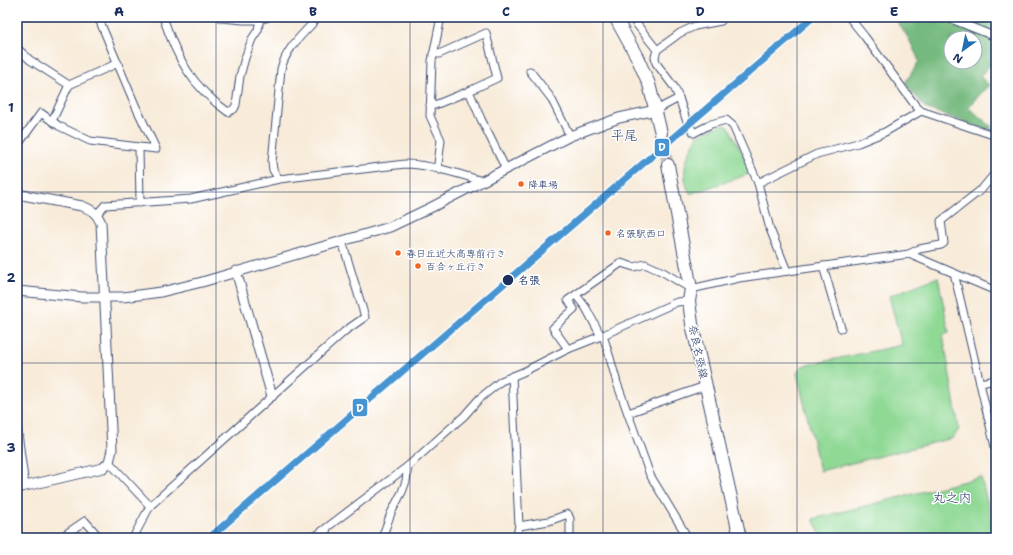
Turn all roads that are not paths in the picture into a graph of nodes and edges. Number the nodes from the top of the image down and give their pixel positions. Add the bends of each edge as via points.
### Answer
1 (98, 17) edge
2 (163, 17) edge
3 (221, 17) edge
4 (318, 17) edge
5 (441, 17) edge
6 (615, 17) edge
7 (631, 17) edge
8 (849, 17) edge
9 (946, 17) edge
10 (263, 18) edge
11 (721, 21) dead end
12 (996, 37) edge
13 (17, 48) edge
14 (657, 50) junction
15 (433, 54) junction
16 (118, 64) junction
17 (530, 70) dead end
18 (69, 85) junction
19 (469, 91) junction
20 (679, 98) junction
21 (430, 106) junction
22 (656, 110) junction
23 (921, 111) junction
24 (52, 120) junction
25 (661, 133) tunnel mouth
26 (570, 136) junction
27 (996, 136) edge
28 (17, 146) edge
29 (139, 148) junction
30 (668, 165) tunnel mouth
31 (506, 169) junction
32 (440, 170) junction
33 (996, 172) edge
34 (279, 180) junction
35 (482, 181) junction
36 (758, 183) junction
37 (17, 194) edge
38 (140, 204) junction
39 (97, 214) junction
40 (342, 241) junction
41 (909, 254) junction
42 (823, 266) junction
43 (236, 271) junction
44 (787, 271) junction
45 (954, 273) junction
46 (17, 291) edge
47 (996, 291) edge
48 (576, 295) junction
49 (690, 295) junction
50 (104, 297) junction
51 (841, 328) dead end
52 (602, 336) junction
53 (568, 349) junction
54 (512, 376) junction
55 (996, 380) edge
56 (980, 383) junction
57 (705, 386) junction
58 (272, 396) junction
59 (628, 413) junction
60 (17, 426) edge
61 (996, 451) edge
62 (109, 462) junction
63 (408, 466) junction
64 (21, 487) edge
65 (150, 506) junction
66 (519, 526) junction
67 (326, 528) junction
68 (41, 538) edge
69 (100, 538) edge
70 (133, 538) edge
71 (313, 538) edge
72 (324, 538) edge
73 (382, 538) edge
74 (516, 538) edge
75 (570, 538) edge
76 (688, 538) edge
77 (740, 538) edge

1 - 16 street
2 - 10 street via 189,75 206,94 228,112 236,105 245,58
3 - 10 street
4 - 34 street via 290,48 281,69 272,162
5 - 15 street
6 - 22 main road via 649,84
7 - 14 street
8 - 23 street
9 - 12 street
11 - 14 street via 695,26 680,33
13 - 18 street via 30,60
14 - 20 street via 656,63
15 - 19 street via 439,54 486,33 497,78
15 - 21 street
16 - 18 street
16 - 29 street via 156,149
17 - 26 street via 551,98
18 - 24 street
19 - 21 street
19 - 31 street
20 - 22 street
20 - 36 street via 694,133 726,120 733,126
21 - 32 street via 430,116 441,140 438,164
22 - 25 main road
22 - 26 street via 619,118
23 - 27 street
23 - 36 street via 886,132 817,154
24 - 28 street via 41,113
24 - 29 street via 90,141
26 - 31 street
29 - 38 street
30 - 49 main road, 奈良名張線
31 - 35 street
32 - 34 street via 405,164
32 - 35 street
33 - 41 street via 982,189 941,221 944,243 942,245
34 - 38 street via 191,199
35 - 40 street via 390,227
36 - 44 street via 770,229
37 - 39 street via 82,206
38 - 39 street via 105,205
39 - 50 street via 101,223
40 - 43 street
40 - 58 street via 365,317 345,331
41 - 42 street
41 - 45 street
42 - 44 street
42 - 51 street
43 - 50 street via 161,292
43 - 58 street
44 - 49 street via 739,278
45 - 47 street
45 - 56 street
46 - 50 street
48 - 49 street via 621,263 634,267 644,264 663,272
48 - 52 street
48 - 53 street via 568,300 574,309 553,328
49 - 52 street
49 - 57 main road, 奈良名張線 via 692,324
50 - 62 street via 112,450
52 - 53 street
52 - 59 street
53 - 54 street
54 - 63 street via 501,381 479,399 464,416
54 - 66 street
55 - 56 street
56 - 61 street
57 - 59 street
57 - 77 main road, 奈良名張線
58 - 65 street
59 - 76 street via 650,475
60 - 64 street
62 - 64 street via 96,470
62 - 65 street
63 - 67 street
63 - 73 street via 406,481
65 - 70 street
66 - 74 street
66 - 75 street via 550,522 568,514
67 - 71 street
67 - 72 street
68 - 69 street via 60,538 85,521

